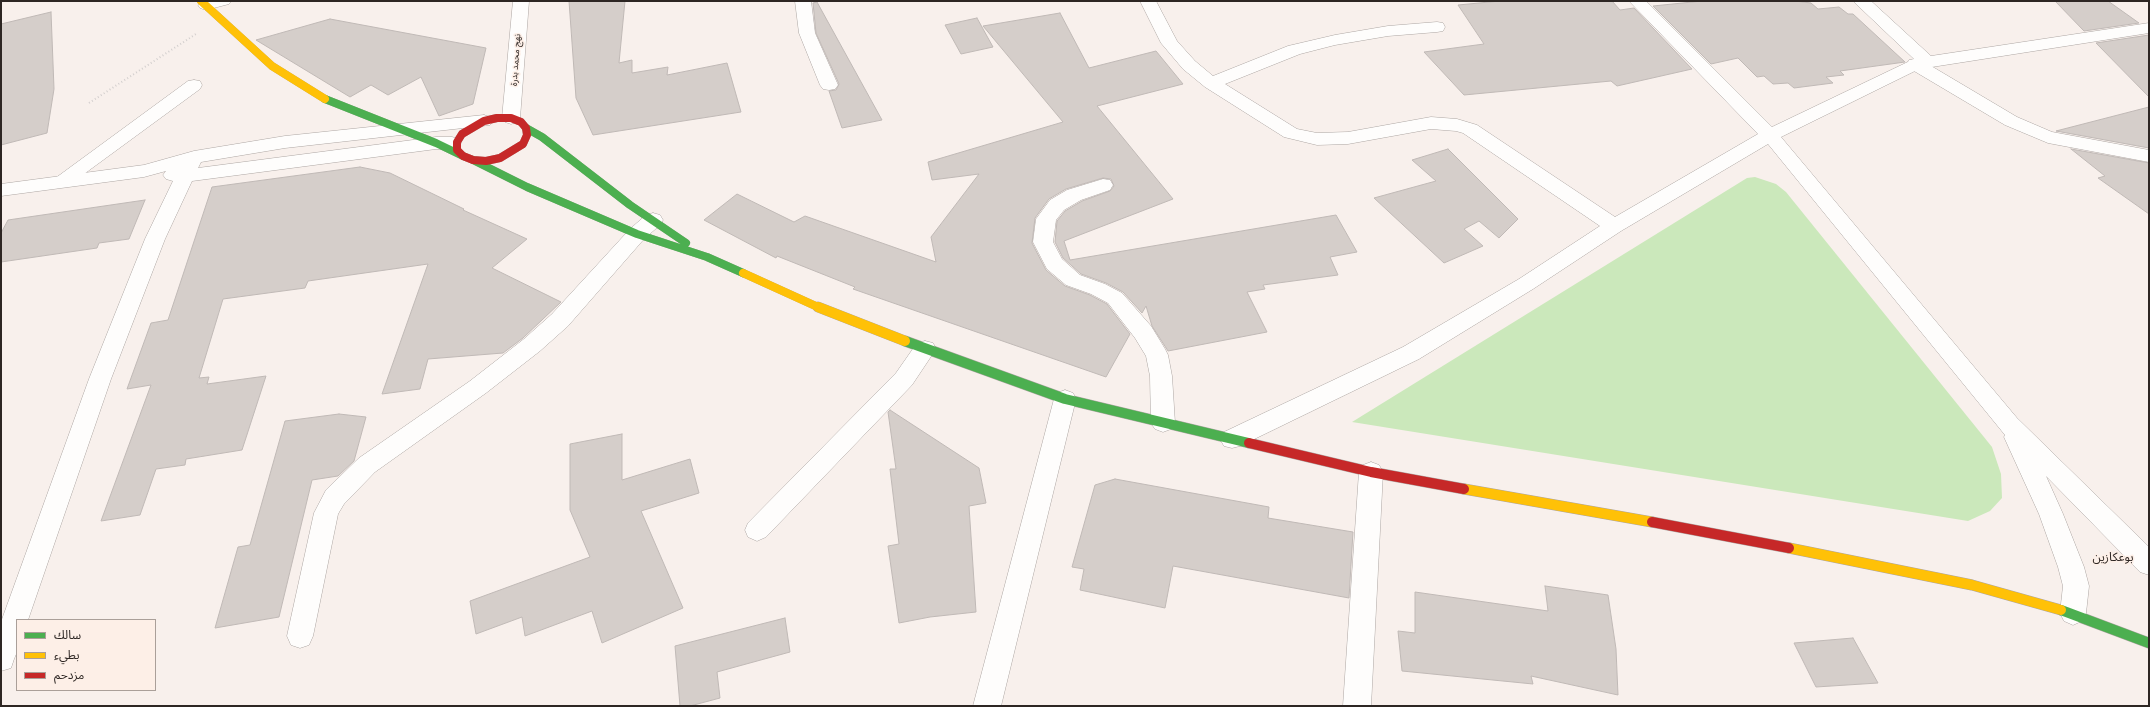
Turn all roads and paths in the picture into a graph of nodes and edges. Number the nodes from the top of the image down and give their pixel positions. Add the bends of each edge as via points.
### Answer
1 (223, 1) edge
2 (521, 1) edge
3 (803, 1) edge
4 (1148, 1) edge
5 (1637, 1) edge
6 (1861, 1) edge
7 (204, 3) edge
8 (220, 18) junction
9 (1437, 27) dead end
10 (2148, 29) edge
11 (1921, 63) junction
12 (1212, 83) junction
13 (194, 85) dead end
14 (829, 85) dead end
15 (89, 103) dead end
16 (510, 118) junction
17 (484, 121) junction
18 (526, 128) junction
19 (396, 129) junction
20 (1770, 135) junction
21 (436, 143) junction
22 (460, 149) junction
23 (2149, 156) edge
24 (473, 160) junction
25 (190, 167) junction
26 (63, 181) junction
27 (1103, 185) dead end
28 (1, 190) edge
29 (1614, 226) junction
30 (645, 227) junction
31 (707, 257) junction
32 (925, 349) junction
33 (1065, 399) junction
34 (1163, 423) junction
35 (2009, 424) junction
36 (1232, 439) junction
37 (1371, 472) junction
38 (757, 530) dead end
39 (2149, 564) edge
40 (2073, 613) junction
41 (300, 636) dead end
42 (2149, 643) edge
43 (1, 659) edge
44 (986, 706) edge
45 (1356, 706) edge

1 - 7 street
2 - 16 street, نهج محمد بدرة
3 - 14 street via 807,33
4 - 12 street via 1170,43 1189,65
5 - 20 street
6 - 11 street
7 - 8 street
8 - 15 path
8 - 19 street via 272,66 320,97
9 - 12 street via 1388,31 1294,50
10 - 11 street
11 - 20 street
11 - 23 lane via 2011,120 2048,136
12 - 29 street via 1291,133 1317,139 1348,138 1431,123 1470,129
13 - 26 lane
16 - 17 street
16 - 18 street via 521,122
17 - 19 street
17 - 22 street via 462,134
18 - 24 street via 527,136 513,152 493,159
18 - 30 street via 542,137
19 - 21 street
19 - 25 street via 284,142
20 - 29 street
20 - 35 street
21 - 22 street
21 - 25 street
22 - 24 street
24 - 30 street via 527,187
25 - 26 street
25 - 43 street via 155,239 100,379
26 - 28 street
27 - 34 street via 1074,195 1057,205 1046,219 1043,242 1054,264 1073,280 1115,298 1143,332 1156,355 1161,376
29 - 36 street via 1526,284 1411,353
30 - 31 street
30 - 31 street
30 - 41 street via 589,289 532,345 478,387 367,465 335,496 326,513
31 - 32 street via 827,311
32 - 33 street
32 - 38 street via 904,379
33 - 34 street
33 - 44 street
34 - 36 street
35 - 39 street
35 - 40 street via 2051,514 2071,567 2076,586
36 - 37 street
37 - 40 street via 1751,540 1972,585
37 - 45 street
40 - 42 street

